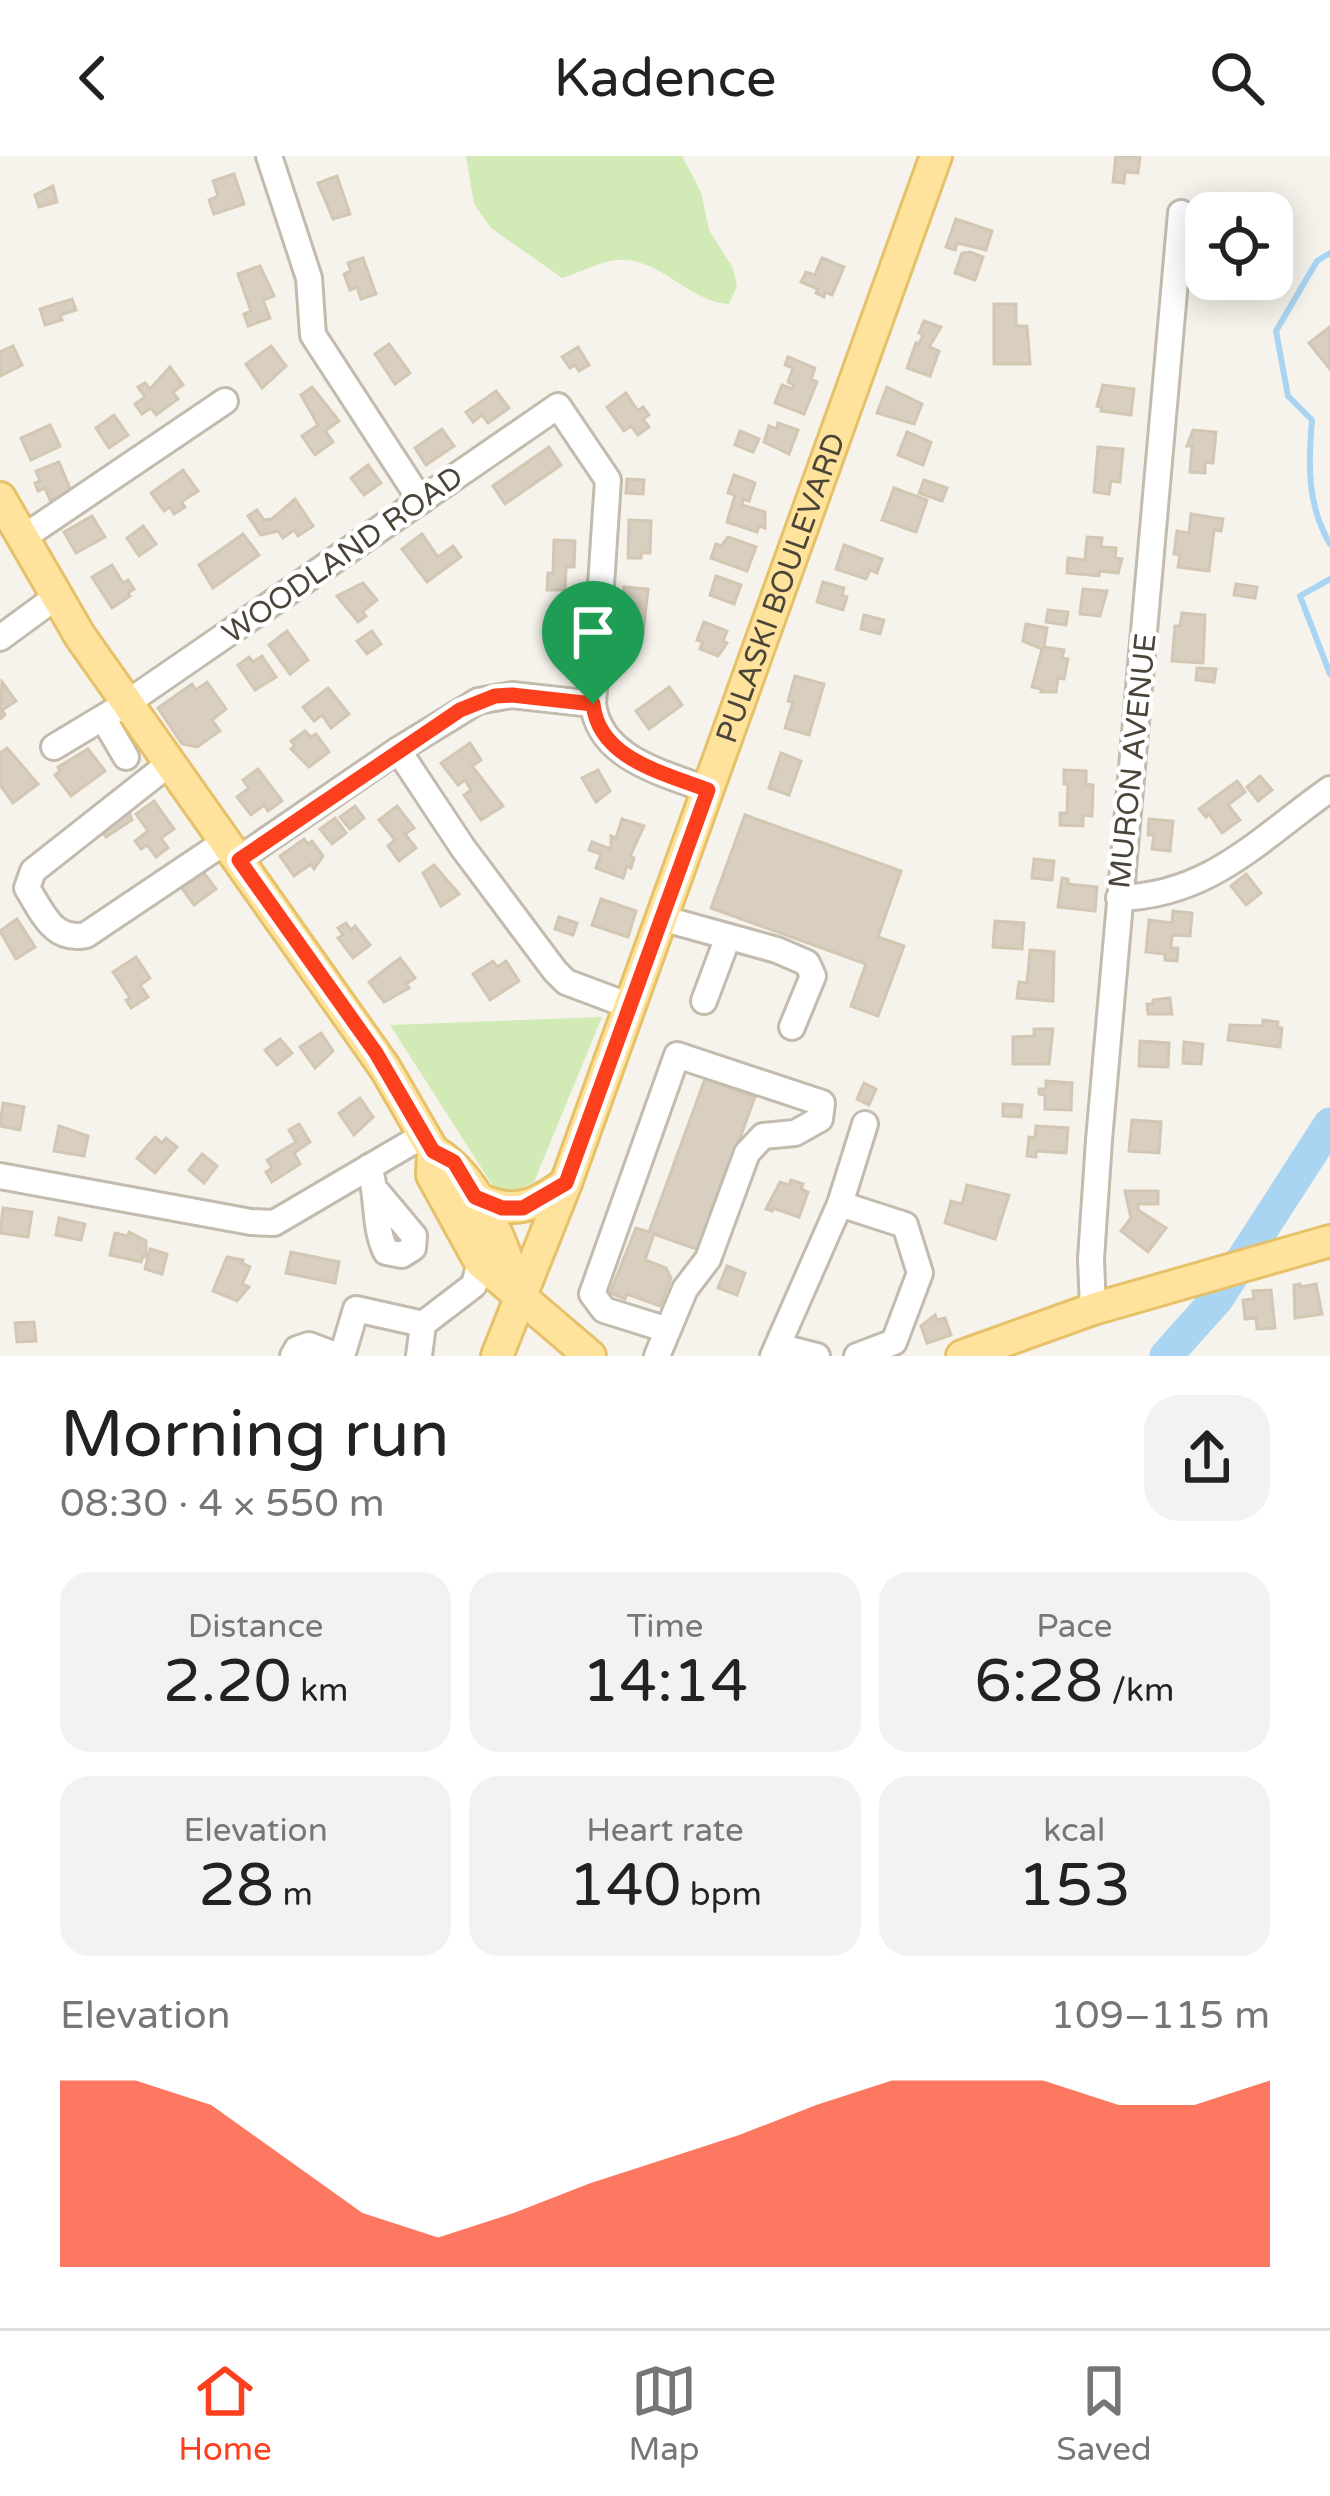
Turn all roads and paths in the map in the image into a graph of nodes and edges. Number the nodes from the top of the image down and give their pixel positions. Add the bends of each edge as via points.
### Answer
1 (268, 156) edge
2 (936, 156) edge
3 (1181, 212) dead end
4 (225, 400) dead end
5 (0, 498) edge
6 (422, 501) junction
7 (21, 539) junction
8 (56, 597) junction
9 (0, 638) edge
10 (593, 704) junction
11 (115, 710) junction
12 (54, 747) dead end
13 (398, 750) junction
14 (126, 757) dead end
15 (170, 763) junction
16 (1330, 789) edge
17 (708, 790) junction
18 (233, 850) junction
19 (1119, 898) junction
20 (662, 918) junction
21 (728, 938) junction
22 (704, 1001) dead end
23 (630, 1006) junction
24 (793, 1027) dead end
25 (865, 1124) dead end
26 (428, 1143) junction
27 (370, 1167) junction
28 (0, 1176) edge
29 (566, 1183) junction
30 (378, 1193) dead end
31 (475, 1197) junction
32 (840, 1204) junction
33 (1330, 1241) edge
34 (480, 1262) junction
35 (520, 1299) junction
36 (1093, 1309) junction
37 (423, 1324) junction
38 (668, 1330) junction
39 (776, 1351) edge
40 (293, 1356) edge
41 (340, 1356) edge
42 (419, 1356) edge
43 (497, 1356) edge
44 (590, 1356) edge
45 (657, 1356) edge
46 (817, 1356) edge
47 (857, 1356) edge
48 (962, 1356) edge

1 - 6 street via 309,278 310,325
2 - 17 main road, PULASKI BOULEVARD
3 - 19 street, MURON AVENUE
4 - 7 street
5 - 7 main road
6 - 10 street, WOODLAND ROAD via 558,406 608,480
6 - 11 street, WOODLAND ROAD
7 - 8 main road
8 - 9 street
8 - 11 main road
10 - 13 street via 495,696
10 - 17 street via 614,746
11 - 12 street, WOODLAND ROAD
11 - 14 street
11 - 15 main road
13 - 18 street
13 - 23 street via 555,971
15 - 18 main road
15 - 18 street via 33,871 28,888 55,930 86,935
16 - 19 street via 1207,880 1166,895
17 - 20 main road, PULASKI BOULEVARD
18 - 26 main road via 376,1053
19 - 36 street, MURON AVENUE
20 - 21 street
20 - 23 main road, PULASKI BOULEVARD
21 - 22 street
21 - 24 street via 807,963 813,976
23 - 29 main road, PULASKI BOULEVARD
25 - 32 street
26 - 27 street
26 - 31 main road via 454,1162
26 - 34 main road via 432,1175
27 - 28 street via 262,1224
27 - 30 street
29 - 31 main road via 523,1208
29 - 35 main road, PULASKI BOULEVARD
31 - 35 main road via 505,1247
32 - 39 street
32 - 47 street via 905,1225 920,1273 894,1342
33 - 36 main road
34 - 35 main road
34 - 37 street via 474,1285
35 - 43 main road, PULASKI BOULEVARD
35 - 44 main road
36 - 48 main road
37 - 41 street via 356,1309
37 - 42 street
38 - 38 street via 708,1258 747,1154 763,1136 795,1133 820,1119 822,1103 677,1055 592,1294 604,1310
38 - 45 street
39 - 46 street
40 - 41 street via 309,1345

